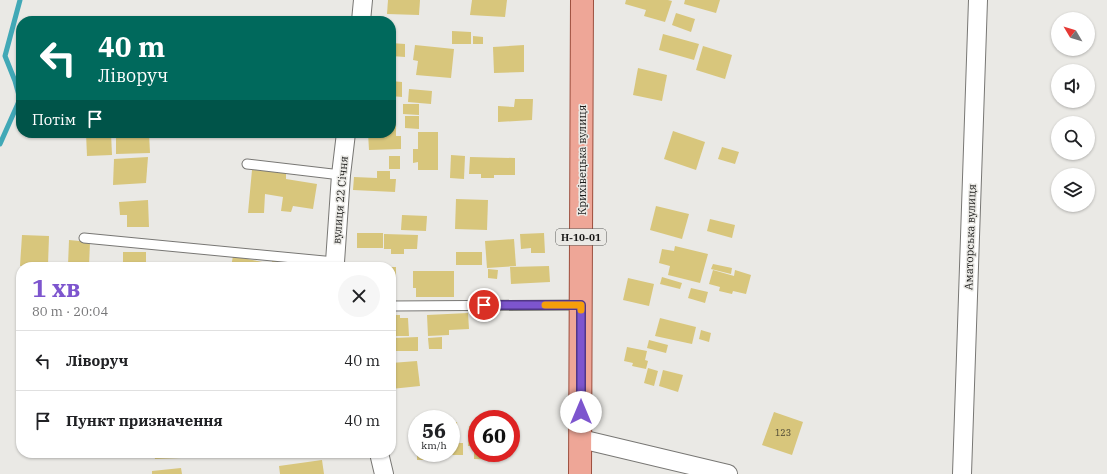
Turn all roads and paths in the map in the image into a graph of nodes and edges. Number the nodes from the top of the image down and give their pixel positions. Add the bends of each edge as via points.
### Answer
1 (363, 0) edge
2 (582, 0) edge
3 (978, 0) edge
4 (361, 16) edge
5 (345, 138) edge
6 (247, 164) dead end
7 (341, 175) junction
8 (84, 238) dead end
9 (307, 262) edge
10 (335, 262) edge
11 (581, 305) junction
12 (396, 306) edge
13 (581, 439) junction
14 (380, 458) edge
15 (384, 474) edge
16 (580, 474) edge
17 (728, 474) edge
18 (962, 474) edge

1 - 4 street
2 - 11 main road, Крихівецька вулиця / Н-10-01
3 - 18 street, Аматорська вулиця
5 - 7 street, вулиця 22 Січня
6 - 7 lane
7 - 10 street, вулиця 22 Січня
8 - 9 lane
11 - 12 lane
11 - 13 main road, Крихівецька вулиця / Н-10-01
13 - 16 main road, Крихівецька вулиця / Н-10-01
13 - 17 street
14 - 15 street

